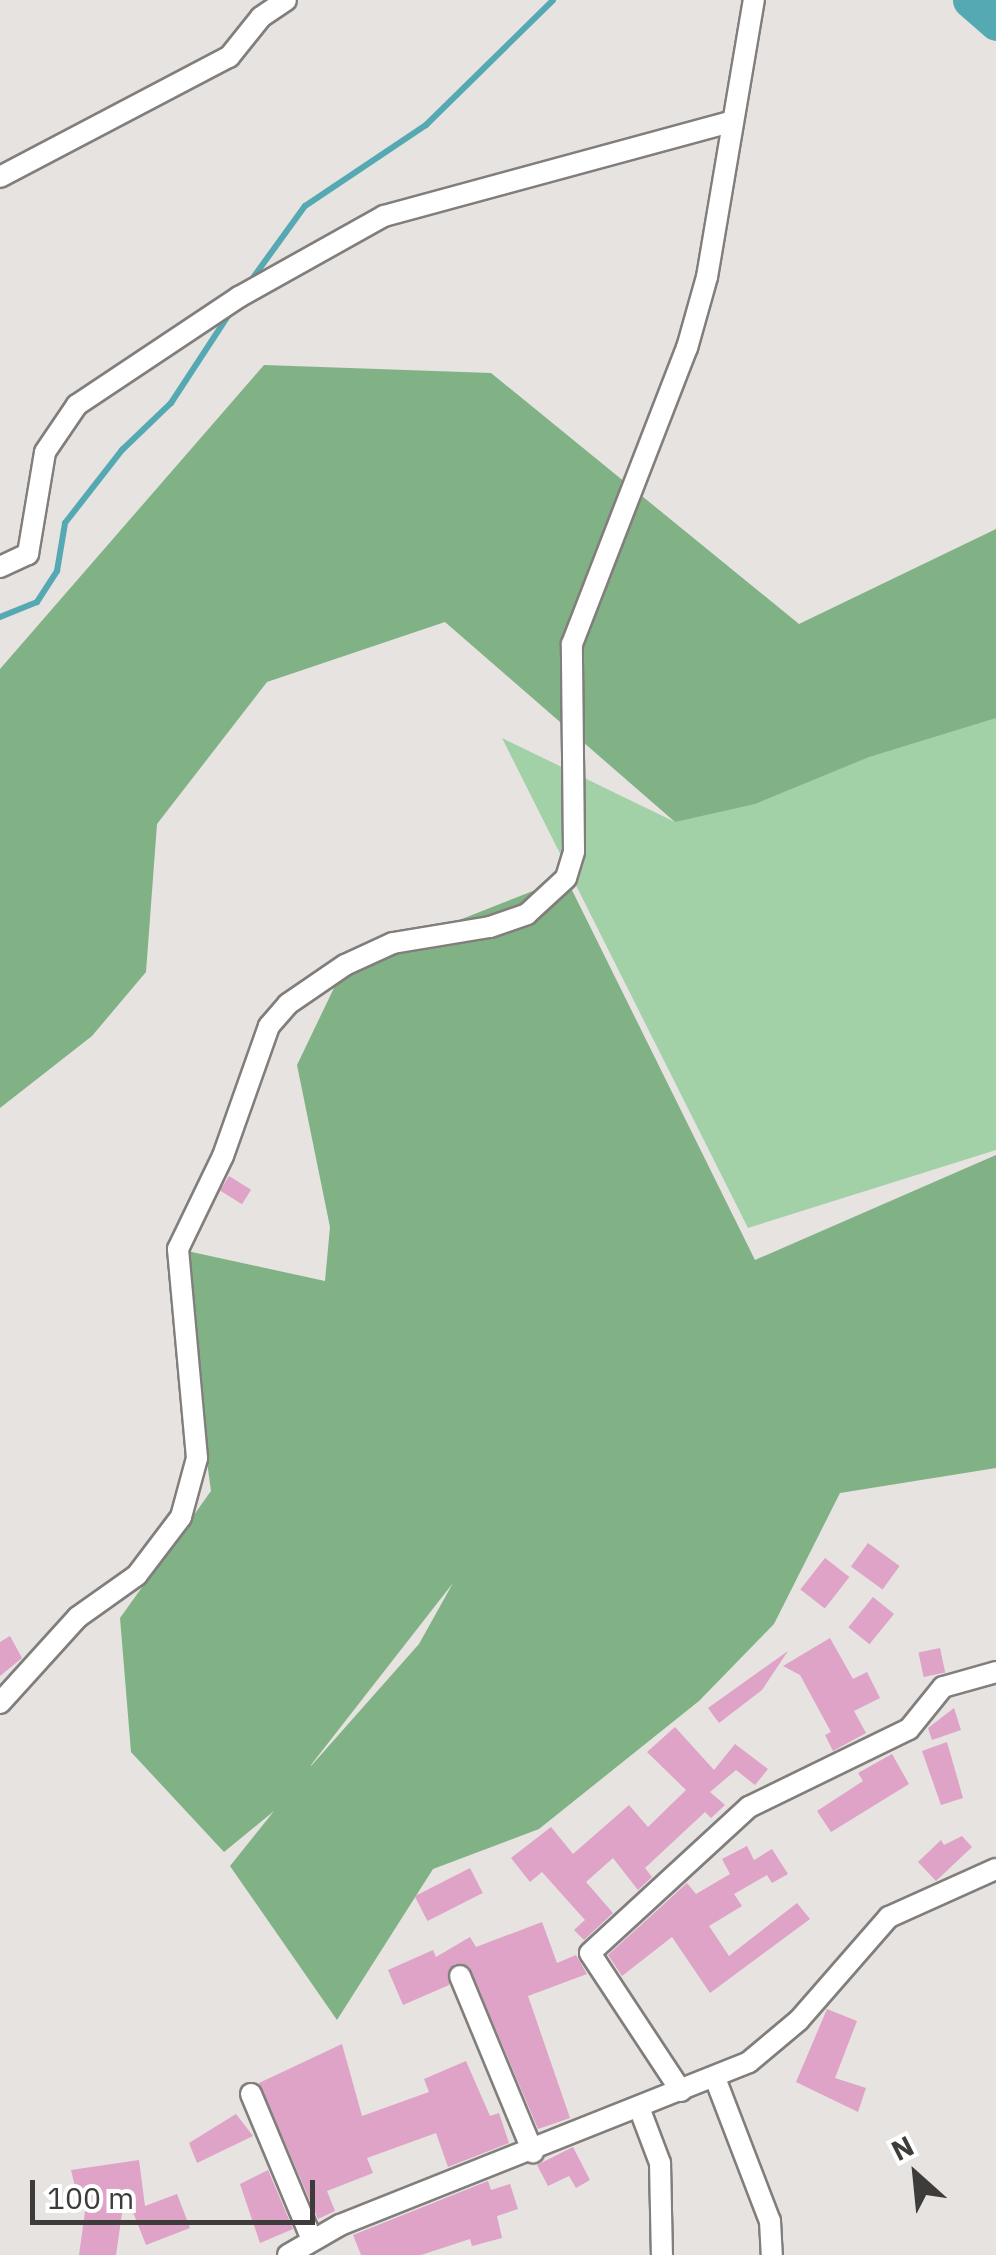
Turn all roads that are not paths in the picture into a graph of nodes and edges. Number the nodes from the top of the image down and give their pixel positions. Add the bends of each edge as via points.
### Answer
1 (286, 0) edge
2 (754, 0) edge
3 (732, 122) junction
4 (0, 177) edge
5 (0, 567) edge
6 (996, 1672) edge
7 (0, 1704) edge
8 (996, 1870) edge
9 (460, 1976) dead end
10 (715, 2078) junction
11 (681, 2092) junction
12 (251, 2094) dead end
13 (640, 2110) junction
14 (534, 2152) junction
15 (312, 2240) junction
16 (288, 2255) edge
17 (662, 2255) edge
18 (772, 2255) edge

1 - 4 street via 260,16 229,58
2 - 3 street
3 - 5 street via 384,216 238,296 77,405 45,452 28,554
3 - 7 street via 707,277 687,348 572,644 574,851 566,878 527,914 393,943 345,964 269,1026 223,1156 178,1249 196,1458 180,1517 138,1575 78,1617
6 - 11 street via 943,1687 909,1729 749,1807 590,1953
8 - 10 street via 889,1918 782,2036
9 - 14 street
10 - 11 street
10 - 18 street via 770,2221
11 - 13 street
12 - 15 street
13 - 14 street
13 - 17 street via 660,2163
14 - 15 street
15 - 16 street

